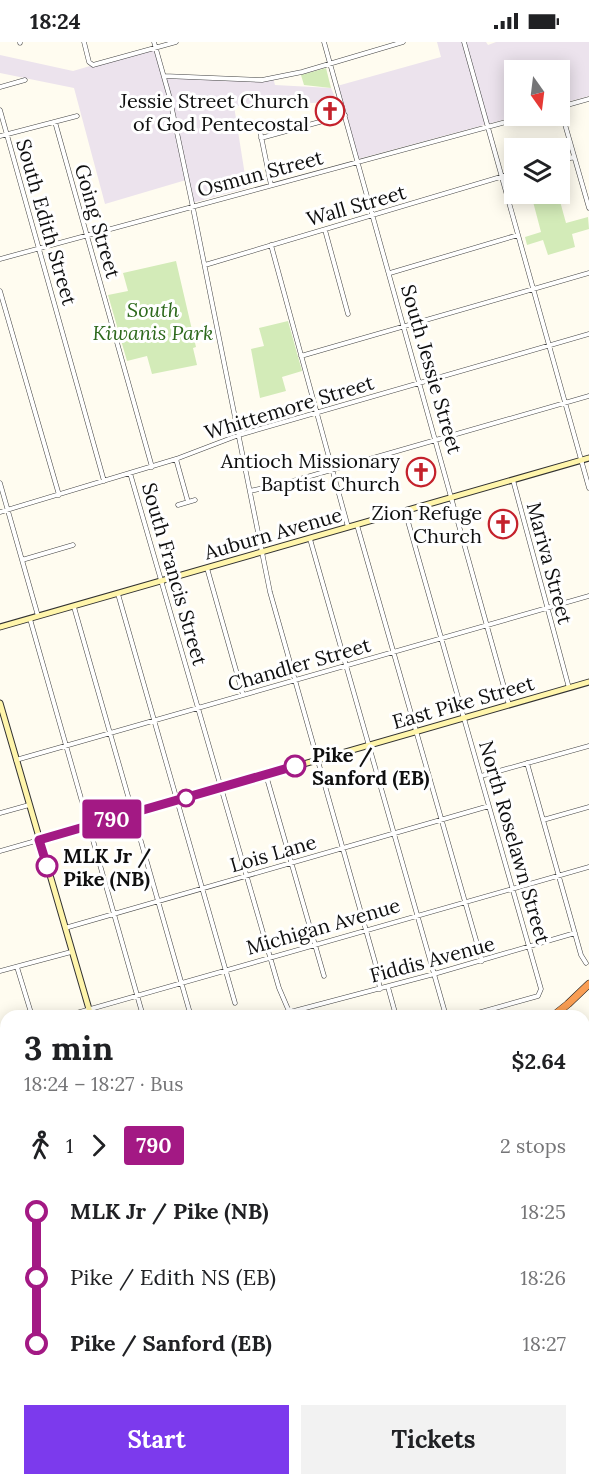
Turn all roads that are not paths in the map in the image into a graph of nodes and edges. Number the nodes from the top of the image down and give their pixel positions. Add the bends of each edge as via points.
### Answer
1 (84, 42) edge
2 (154, 42) edge
3 (176, 42) edge
4 (324, 42) edge
5 (403, 42) edge
6 (464, 42) edge
7 (156, 48) junction
8 (330, 63) junction
9 (164, 76) junction
10 (25, 80) dead end
11 (0, 87) edge
12 (589, 99) edge
13 (570, 104) edge
14 (0, 110) edge
15 (345, 115) junction
16 (77, 116) dead end
17 (55, 122) junction
18 (504, 123) edge
19 (565, 126) edge
20 (488, 127) junction
21 (260, 131) dead end
22 (7, 135) junction
23 (0, 136) edge
24 (261, 138) junction
25 (574, 157) junction
26 (570, 158) edge
27 (358, 162) junction
28 (502, 177) junction
29 (271, 185) junction
30 (193, 207) junction
31 (589, 208) edge
32 (374, 216) junction
33 (325, 230) junction
34 (518, 235) junction
35 (87, 236) junction
36 (271, 245) junction
37 (39, 249) junction
38 (0, 259) edge
39 (204, 265) junction
40 (390, 273) junction
41 (589, 273) edge
42 (534, 290) junction
43 (0, 291) edge
44 (348, 314) dead end
45 (405, 327) junction
46 (589, 334) edge
47 (549, 346) junction
48 (301, 356) junction
49 (421, 383) junction
50 (589, 396) edge
51 (565, 403) junction
52 (316, 413) junction
53 (238, 435) junction
54 (437, 440) junction
55 (589, 458) edge
56 (176, 459) junction
57 (581, 460) junction
58 (152, 467) junction
59 (332, 470) junction
60 (130, 473) junction
61 (512, 480) junction
62 (104, 481) junction
63 (0, 483) edge
64 (589, 488) edge
65 (250, 490) junction
66 (59, 495) junction
67 (453, 497) junction
68 (195, 500) dead end
69 (188, 502) junction
70 (178, 505) dead end
71 (8, 510) junction
72 (405, 511) junction
73 (0, 512) edge
74 (357, 525) junction
75 (348, 528) junction
76 (310, 538) junction
77 (73, 545) dead end
78 (262, 552) junction
79 (22, 560) junction
80 (207, 568) junction
81 (161, 581) junction
82 (118, 594) junction
83 (589, 596) edge
84 (74, 606) junction
85 (547, 608) junction
86 (38, 617) junction
87 (30, 619) junction
88 (488, 625) junction
89 (0, 627) edge
90 (441, 638) junction
91 (394, 652) junction
92 (346, 666) junction
93 (294, 680) junction
94 (589, 682) edge
95 (569, 688) junction
96 (243, 695) junction
97 (0, 703) edge
98 (510, 705) junction
99 (199, 708) junction
100 (464, 718) junction
101 (154, 721) junction
102 (416, 731) junction
103 (110, 734) junction
104 (369, 745) junction
105 (66, 746) junction
106 (589, 746) edge
107 (16, 760) junction
108 (317, 760) junction
109 (527, 763) junction
110 (266, 775) junction
111 (481, 776) junction
112 (221, 788) junction
113 (177, 800) junction
114 (29, 805) junction
115 (489, 806) junction
116 (589, 807) edge
117 (0, 813) edge
118 (133, 813) junction
119 (442, 820) junction
120 (543, 820) junction
121 (89, 826) junction
122 (394, 834) junction
123 (39, 840) junction
124 (343, 848) junction
125 (0, 850) edge
126 (291, 863) junction
127 (589, 867) edge
128 (558, 875) junction
129 (247, 876) junction
130 (512, 887) junction
131 (202, 889) junction
132 (158, 901) junction
133 (465, 901) junction
134 (114, 914) junction
135 (417, 915) junction
136 (65, 928) junction
137 (366, 929) junction
138 (575, 933) junction
139 (315, 944) junction
140 (530, 947) junction
141 (71, 952) junction
142 (270, 957) junction
143 (482, 961) junction
144 (586, 963) dead end
145 (17, 967) junction
146 (225, 970) junction
147 (0, 971) edge
148 (434, 974) junction
149 (324, 976) dead end
150 (181, 982) junction
151 (589, 984) edge
152 (388, 987) junction
153 (380, 989) junction
154 (137, 995) junction
155 (235, 1003) dead end
156 (30, 1010) edge
157 (89, 1010) edge
158 (96, 1010) edge
159 (141, 1010) edge
160 (189, 1010) edge
161 (289, 1010) edge
162 (308, 1010) edge
163 (394, 1010) edge
164 (444, 1010) edge
165 (488, 1010) edge
166 (560, 1010) edge

1 - 7 street via 91,64
2 - 7 street
3 - 7 street
4 - 8 street, South Jessie Street
5 - 8 street
6 - 20 street
7 - 9 street
8 - 9 street via 259,80
8 - 15 street, South Jessie Street
9 - 30 street
10 - 11 street
12 - 13 street
14 - 22 street, South Edith Street
15 - 24 street
15 - 27 street, South Jessie Street
16 - 17 street
17 - 22 street
17 - 35 street, Going Street
18 - 20 street, Osmun Street
19 - 25 street
20 - 27 street, Osmun Street
20 - 28 street
21 - 24 street
22 - 23 street
22 - 37 street, South Edith Street
24 - 29 street
25 - 26 street
25 - 31 street
27 - 29 street, Osmun Street
27 - 32 street, South Jessie Street
28 - 32 street, Wall Street
28 - 34 street
29 - 30 street, Osmun Street
30 - 35 street, Osmun Street
30 - 39 street
32 - 33 street, Wall Street
32 - 40 street, South Jessie Street
33 - 36 street, Wall Street
33 - 44 street
34 - 40 street
34 - 42 street
35 - 37 street, Osmun Street
35 - 58 street, Going Street
36 - 39 street, Wall Street
36 - 48 street
37 - 38 street, Osmun Street
37 - 62 street, South Edith Street
39 - 53 street
40 - 45 street, South Jessie Street
41 - 42 street
42 - 45 street
42 - 47 street
43 - 66 street
45 - 48 street
45 - 49 street, South Jessie Street
46 - 47 street, Whittemore Street
47 - 49 street, Whittemore Street
47 - 51 street
48 - 52 street
49 - 52 street, Whittemore Street
49 - 54 street, South Jessie Street
50 - 51 street
51 - 54 street
51 - 57 street
52 - 53 street, Whittemore Street
52 - 59 street
53 - 56 street, Whittemore Street
53 - 65 street
54 - 59 street
54 - 67 street, South Jessie Street
55 - 57 main road, Auburn Avenue
56 - 58 street, Whittemore Street
56 - 69 street
57 - 61 main road, Auburn Avenue
57 - 64 street
58 - 60 street, Whittemore Street
59 - 65 street
59 - 75 street
60 - 62 street, Whittemore Street
60 - 81 street, South Francis Street
61 - 67 main road, Auburn Avenue
61 - 85 street, Mariva Street
62 - 66 street, Whittemore Street
63 - 71 street
65 - 78 street
66 - 71 street, Whittemore Street
67 - 72 main road, Auburn Avenue
67 - 88 street, South Jessie Street
68 - 69 street
69 - 70 street
71 - 73 street, Whittemore Street
71 - 79 street
72 - 74 main road, Auburn Avenue
72 - 90 street, North Roselawn Street
74 - 75 main road, Auburn Avenue
74 - 91 street
75 - 76 main road, Auburn Avenue
76 - 78 main road, Auburn Avenue
76 - 92 street
77 - 79 street
78 - 80 main road, Auburn Avenue
78 - 93 street
79 - 86 street
80 - 81 main road, Auburn Avenue
80 - 96 street
81 - 82 main road, Auburn Avenue
81 - 99 street, South Francis Street
82 - 84 main road, Auburn Avenue
82 - 101 street
83 - 85 street, Chandler Street
84 - 86 main road, Auburn Avenue
84 - 103 street
85 - 88 street, Chandler Street
85 - 95 street, Mariva Street
86 - 87 main road, Auburn Avenue
87 - 89 main road, Auburn Avenue
87 - 105 street
88 - 90 street, Chandler Street
88 - 98 street, South Jessie Street
90 - 91 street, Chandler Street
90 - 100 street, North Roselawn Street
91 - 92 street, Chandler Street
91 - 102 street
92 - 93 street, Chandler Street
92 - 104 street
93 - 96 street, Chandler Street
93 - 108 street
94 - 95 main road, East Pike Street
95 - 98 main road, East Pike Street
96 - 99 street, Chandler Street
97 - 107 main road
98 - 100 main road, East Pike Street
99 - 101 street, Chandler Street
99 - 112 street, South Francis Street
100 - 102 main road, East Pike Street
100 - 111 street, North Roselawn Street
101 - 103 street, Chandler Street
101 - 113 street
102 - 104 main road, East Pike Street
102 - 119 street
103 - 105 street, Chandler Street
103 - 118 street
104 - 108 main road, East Pike Street
104 - 122 street
105 - 107 street, Chandler Street
105 - 121 street
106 - 109 street
107 - 114 main road
108 - 110 main road, East Pike Street
108 - 124 street
109 - 111 street
109 - 120 street
110 - 112 main road, East Pike Street
110 - 126 street
111 - 115 street, North Roselawn Street
112 - 113 main road, East Pike Street
112 - 129 street, South Francis Street
113 - 118 main road, East Pike Street
113 - 131 street
114 - 117 street
114 - 123 main road
115 - 119 street, Lois Lane
115 - 130 street, North Roselawn Street
116 - 120 street
118 - 121 main road, East Pike Street
118 - 132 street
119 - 122 street, Lois Lane
119 - 133 street
120 - 128 street
121 - 123 main road, East Pike Street
121 - 134 street
122 - 124 street, Lois Lane
122 - 135 street
123 - 125 street, East Pike Street
123 - 136 main road
124 - 126 street, Lois Lane
124 - 137 street
126 - 129 street, Lois Lane
126 - 139 street
127 - 128 street, Michigan Avenue
128 - 130 street, Michigan Avenue
128 - 138 street
129 - 131 street, Lois Lane
129 - 142 street, South Francis Street
130 - 133 street, Michigan Avenue
130 - 140 street, North Roselawn Street
131 - 132 street, Lois Lane
131 - 146 street
132 - 134 street, Lois Lane
132 - 150 street
133 - 135 street, Michigan Avenue
133 - 143 street
134 - 136 street, Lois Lane
134 - 154 street
135 - 137 street, Michigan Avenue
135 - 148 street
136 - 141 main road
137 - 139 street, Michigan Avenue
137 - 153 street
138 - 140 street, Fiddis Avenue
138 - 144 street
139 - 142 street, Michigan Avenue
139 - 149 street
140 - 143 street, Fiddis Avenue
140 - 165 street, North Roselawn Street via 541,993
141 - 145 street
141 - 157 main road
142 - 146 street, Michigan Avenue
142 - 161 street, South Francis Street
143 - 148 street, Fiddis Avenue
145 - 147 street
145 - 156 street
146 - 150 street, Michigan Avenue
146 - 155 street
148 - 152 street, Fiddis Avenue
148 - 164 street
150 - 154 street, Michigan Avenue
150 - 160 street
151 - 166 highway
152 - 153 street, Fiddis Avenue
152 - 163 street
153 - 162 street, Fiddis Avenue
154 - 158 street, Michigan Avenue
154 - 159 street

